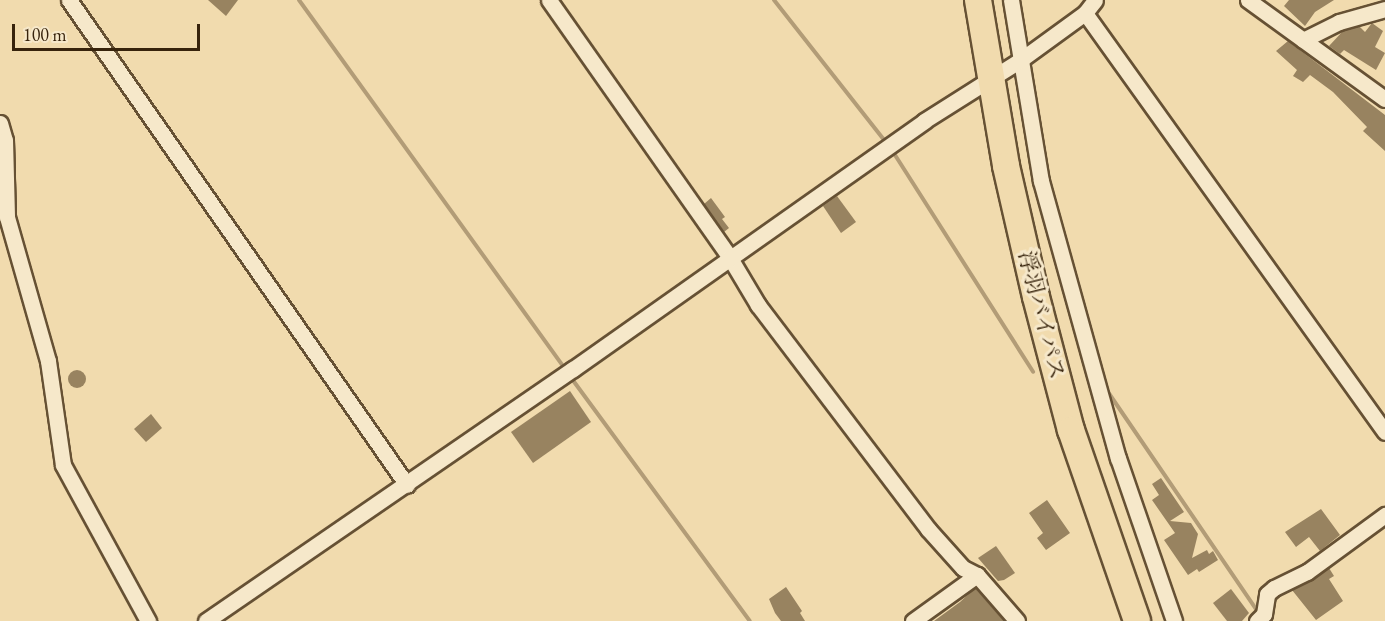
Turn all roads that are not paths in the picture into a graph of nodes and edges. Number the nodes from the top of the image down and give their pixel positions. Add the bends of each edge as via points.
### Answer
1 (69, 0) edge
2 (549, 0) edge
3 (978, 0) edge
4 (1011, 0) edge
5 (1095, 0) edge
6 (1248, 0) edge
7 (1385, 9) edge
8 (1085, 13) junction
9 (1303, 40) junction
10 (1019, 61) junction
11 (991, 81) junction
12 (1385, 99) edge
13 (0, 123) edge
14 (730, 258) junction
15 (1385, 432) edge
16 (407, 485) junction
17 (1385, 515) edge
18 (976, 575) junction
19 (148, 621) edge
20 (206, 621) edge
21 (913, 621) edge
22 (1017, 621) edge
23 (1137, 621) edge
24 (1174, 621) edge
25 (1257, 621) edge

1 - 16 street
2 - 14 street
3 - 11 highway, 浮羽バイパス
4 - 10 street
5 - 8 street
6 - 9 street
7 - 9 street via 1339,22
8 - 10 street
8 - 15 street
9 - 12 street
10 - 11 street
10 - 24 street via 1041,182 1092,369
11 - 14 street via 924,121
11 - 23 highway, 浮羽バイパス via 1006,166 1071,430
13 - 19 street via 5,140 7,218 48,361 63,465
14 - 16 street
14 - 18 street via 758,305 928,529 963,568
16 - 20 street
17 - 25 street via 1307,572 1274,588 1267,594 1264,614
18 - 21 street
18 - 22 street

